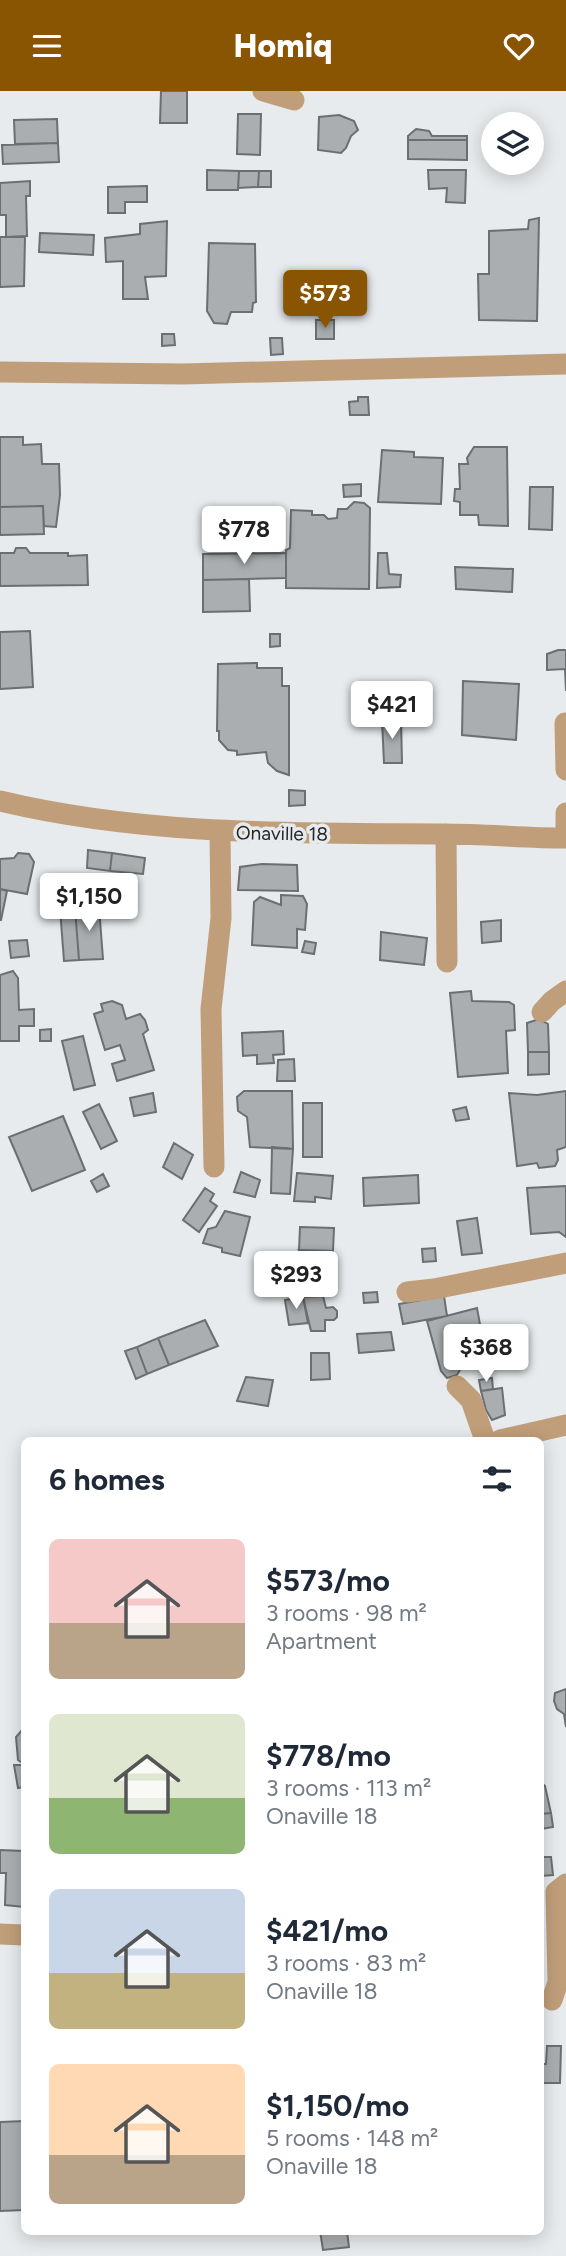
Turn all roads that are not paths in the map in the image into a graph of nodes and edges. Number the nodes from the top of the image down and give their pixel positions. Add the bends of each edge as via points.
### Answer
1 (263, 91) edge
2 (294, 100) dead end
3 (566, 364) edge
4 (0, 372) edge
5 (565, 723) edge
6 (566, 770) edge
7 (0, 801) edge
8 (566, 813) edge
9 (220, 832) junction
10 (446, 834) junction
11 (566, 838) edge
12 (447, 962) dead end
13 (566, 991) edge
14 (542, 1012) dead end
15 (214, 1167) dead end
16 (566, 1263) edge
17 (407, 1292) dead end
18 (457, 1386) dead end
19 (566, 1425) edge
20 (484, 1437) edge
21 (513, 1437) edge
22 (566, 1884) edge
23 (0, 1934) edge
24 (21, 1935) edge
25 (553, 2003) edge

1 - 2 street
3 - 4 street via 183,374
5 - 6 street
7 - 9 street, Onaville 18 via 36,810
8 - 11 street
9 - 10 street, Onaville 18
9 - 15 street via 221,918 211,1009
10 - 11 street, Onaville 18
10 - 12 street
13 - 14 street
16 - 17 street
18 - 20 street via 471,1400
19 - 21 street
22 - 25 street via 556,1892 558,1982
23 - 24 street

